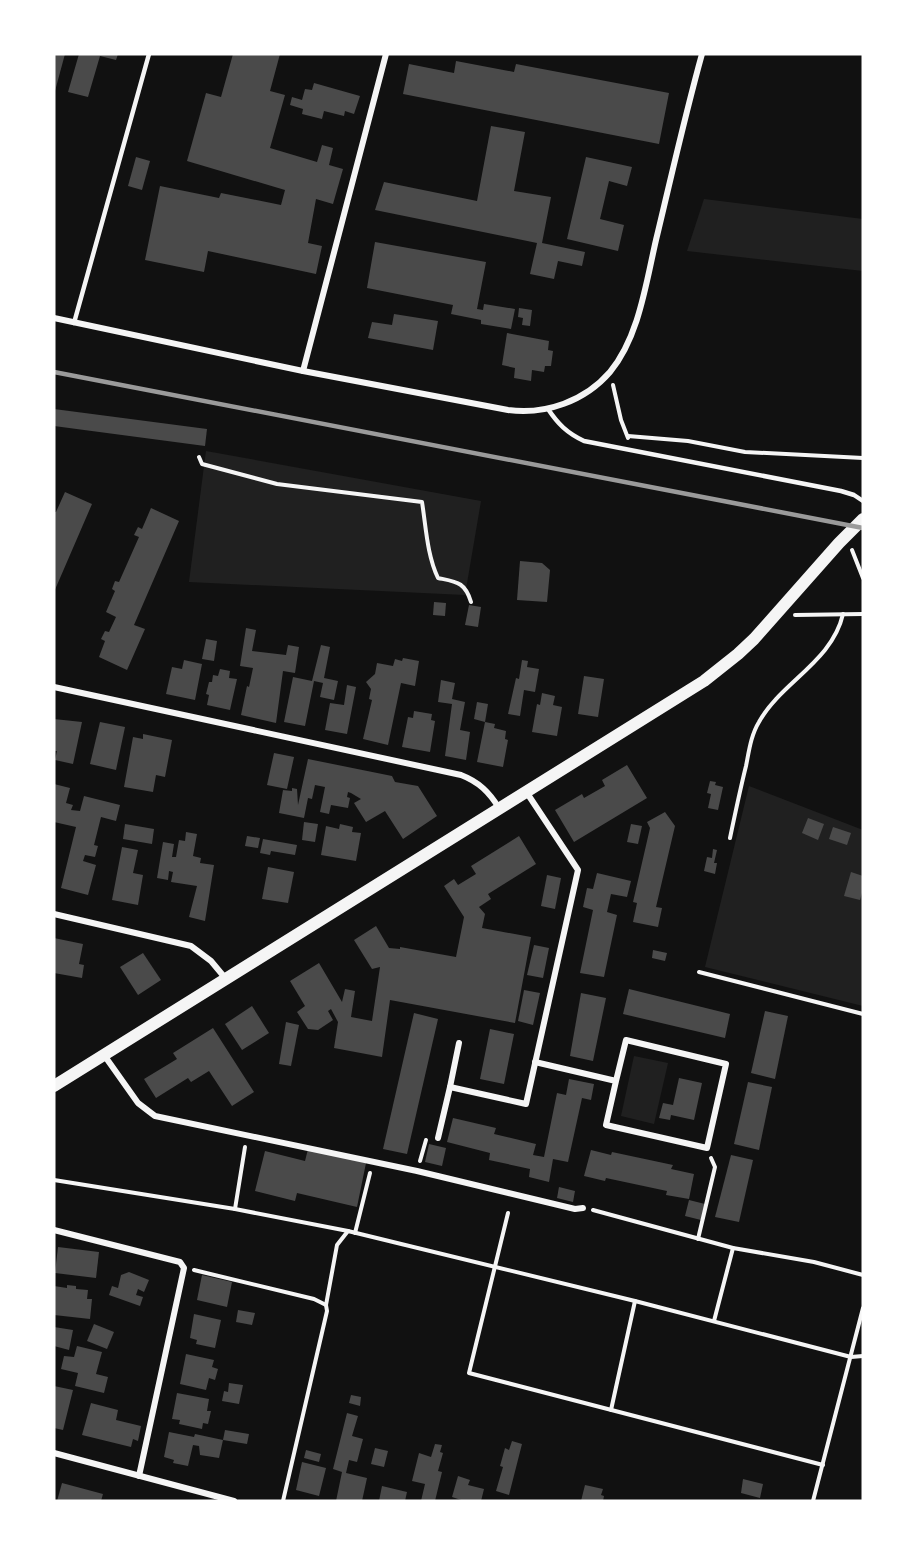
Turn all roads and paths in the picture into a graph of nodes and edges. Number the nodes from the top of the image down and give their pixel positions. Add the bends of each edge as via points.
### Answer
1 (149, 54) edge
2 (386, 54) edge
3 (702, 54) edge
4 (54, 318) edge
5 (74, 323) junction
6 (303, 371) junction
7 (610, 372) junction
8 (548, 409) junction
9 (626, 435) junction
10 (599, 445) junction
11 (636, 452) junction
12 (199, 456) dead end
13 (863, 458) edge
14 (863, 501) edge
15 (863, 519) edge
16 (852, 549) dead end
17 (863, 578) edge
18 (471, 602) dead end
19 (843, 614) junction
20 (863, 614) edge
21 (776, 616) junction
22 (54, 687) edge
23 (527, 793) junction
24 (500, 808) junction
25 (730, 838) dead end
26 (54, 914) edge
27 (699, 972) dead end
28 (226, 979) junction
29 (863, 1014) edge
30 (459, 1043) dead end
31 (104, 1055) junction
32 (535, 1062) junction
33 (616, 1081) junction
34 (54, 1086) edge
35 (450, 1087) junction
36 (248, 1135) junction
37 (438, 1138) joint
38 (707, 1148) junction
39 (417, 1171) junction
40 (54, 1180) edge
41 (368, 1182) dead end
42 (583, 1208) joint
43 (235, 1209) junction
44 (508, 1213) dead end
45 (54, 1230) edge
46 (348, 1231) junction
47 (355, 1233) junction
48 (698, 1239) junction
49 (733, 1248) junction
50 (495, 1267) junction
51 (184, 1268) junction
52 (863, 1275) edge
53 (635, 1300) junction
54 (326, 1305) junction
55 (863, 1308) edge
56 (714, 1321) junction
57 (863, 1356) edge
58 (851, 1357) junction
59 (611, 1410) junction
60 (54, 1453) edge
61 (823, 1465) junction
62 (139, 1476) junction
63 (234, 1501) edge
64 (283, 1501) edge
65 (813, 1501) edge

1 - 5 lane
2 - 6 street
3 - 7 street via 635,323
4 - 5 street
5 - 6 street
6 - 8 street via 508,410
7 - 8 street via 579,397
7 - 9 path
8 - 10 lane via 573,436
9 - 10 path
9 - 11 path
9 - 13 path via 745,452
10 - 11 lane
11 - 14 lane via 841,491
12 - 18 path via 202,464 277,484 422,502 438,578 459,582 468,591
15 - 21 main road
16 - 17 path
19 - 20 path
19 - 21 path
19 - 25 path via 828,647 759,721
21 - 23 main road via 704,681
22 - 24 street via 461,775 481,785
23 - 24 main road
23 - 32 street via 578,870
24 - 28 main road
26 - 28 street via 190,946 211,961
27 - 29 path
28 - 31 main road
30 - 35 street
31 - 34 main road
31 - 36 street via 138,1103 155,1116
32 - 33 street
32 - 35 street via 526,1104
33 - 38 street via 606,1125
33 - 38 street via 626,1041 726,1064
35 - 37 street
36 - 39 street
36 - 43 path
37 - 39 path via 427,1135
38 - 48 path via 715,1167
39 - 42 street
40 - 43 path
41 - 47 path
42 - 48 path
43 - 46 path
44 - 50 path
45 - 51 street via 180,1262
46 - 47 path
46 - 54 path via 337,1245
47 - 50 path
48 - 49 path
49 - 52 path
49 - 56 path
50 - 53 path
50 - 59 path via 469,1373
51 - 54 path
51 - 62 street
53 - 56 path
53 - 59 path
54 - 64 path
55 - 58 path
56 - 58 path
57 - 58 path
58 - 61 path
59 - 61 path
60 - 62 street
61 - 65 path
62 - 63 street

